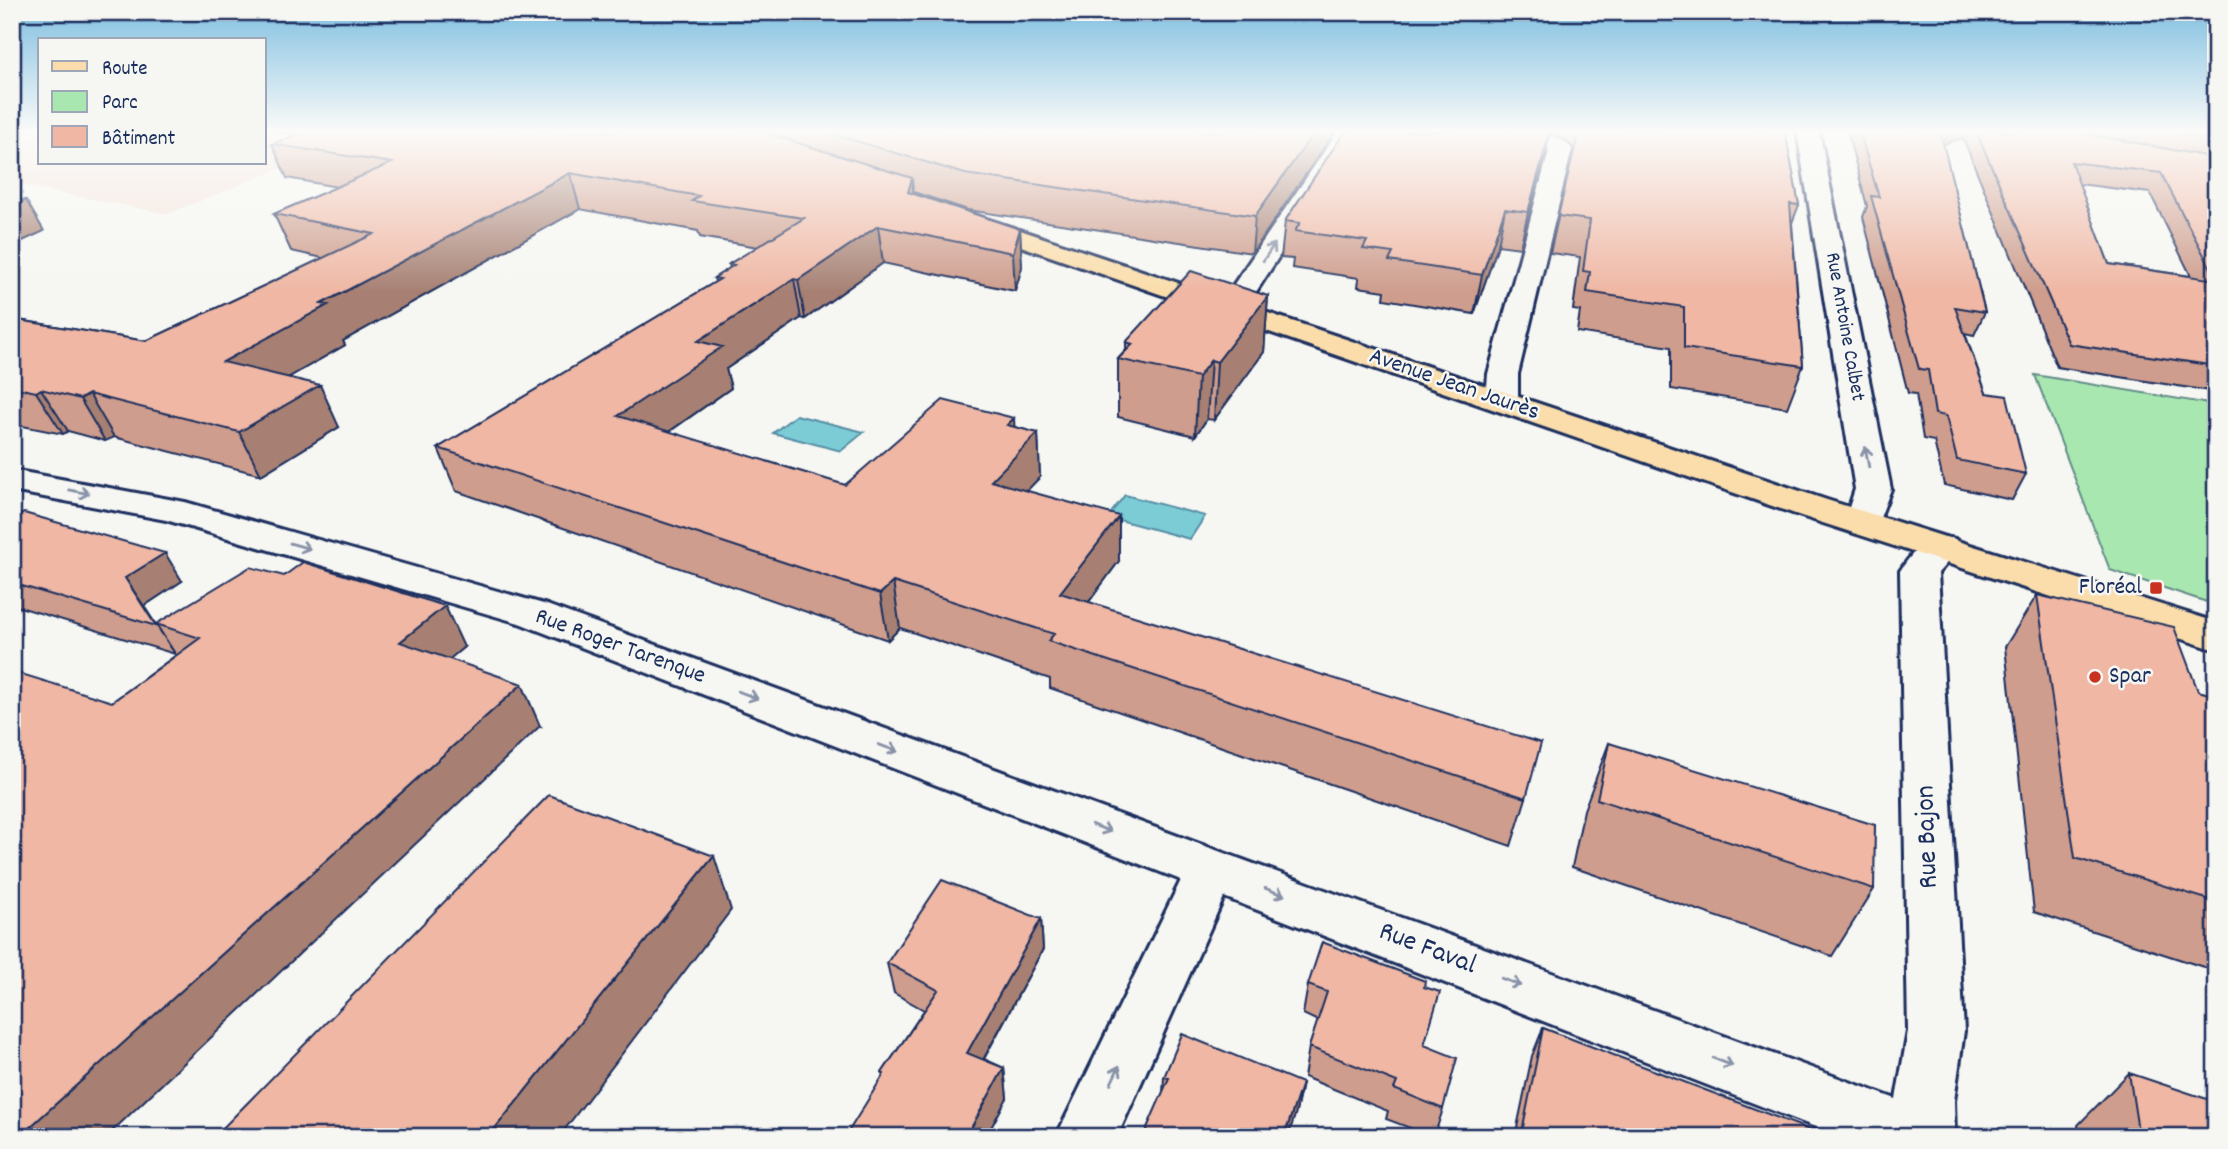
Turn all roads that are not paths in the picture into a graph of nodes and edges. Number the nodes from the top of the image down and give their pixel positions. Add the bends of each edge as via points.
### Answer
1 (1313, 185) edge
2 (1552, 185) edge
3 (1818, 185) edge
4 (944, 212) edge
5 (1231, 309) junction
6 (1502, 400) junction
7 (12, 480) edge
8 (1862, 523) junction
9 (1942, 547) junction
10 (2216, 636) edge
11 (1211, 870) junction
12 (1086, 1137) edge
13 (1918, 1137) edge
14 (1925, 1137) edge

5 -> 1 street
2 - 6 street via 1503,374
8 -> 3 street, Rue Antoine Calbet via 1873,489
4 - 5 main road, Avenue Jean Jaurès
5 - 6 main road, Avenue Jean Jaurès
6 - 8 main road, Avenue Jean Jaurès
7 -> 11 street, Rue Roger Tarenque via 184,513 533,614
8 - 9 main road, Avenue Jean Jaurès
9 - 10 main road, Avenue Jean Jaurès
9 - 14 street, Rue Bajon via 1919,571 1936,1031 1925,1101
12 -> 11 street
11 -> 13 street, Rue Faval

